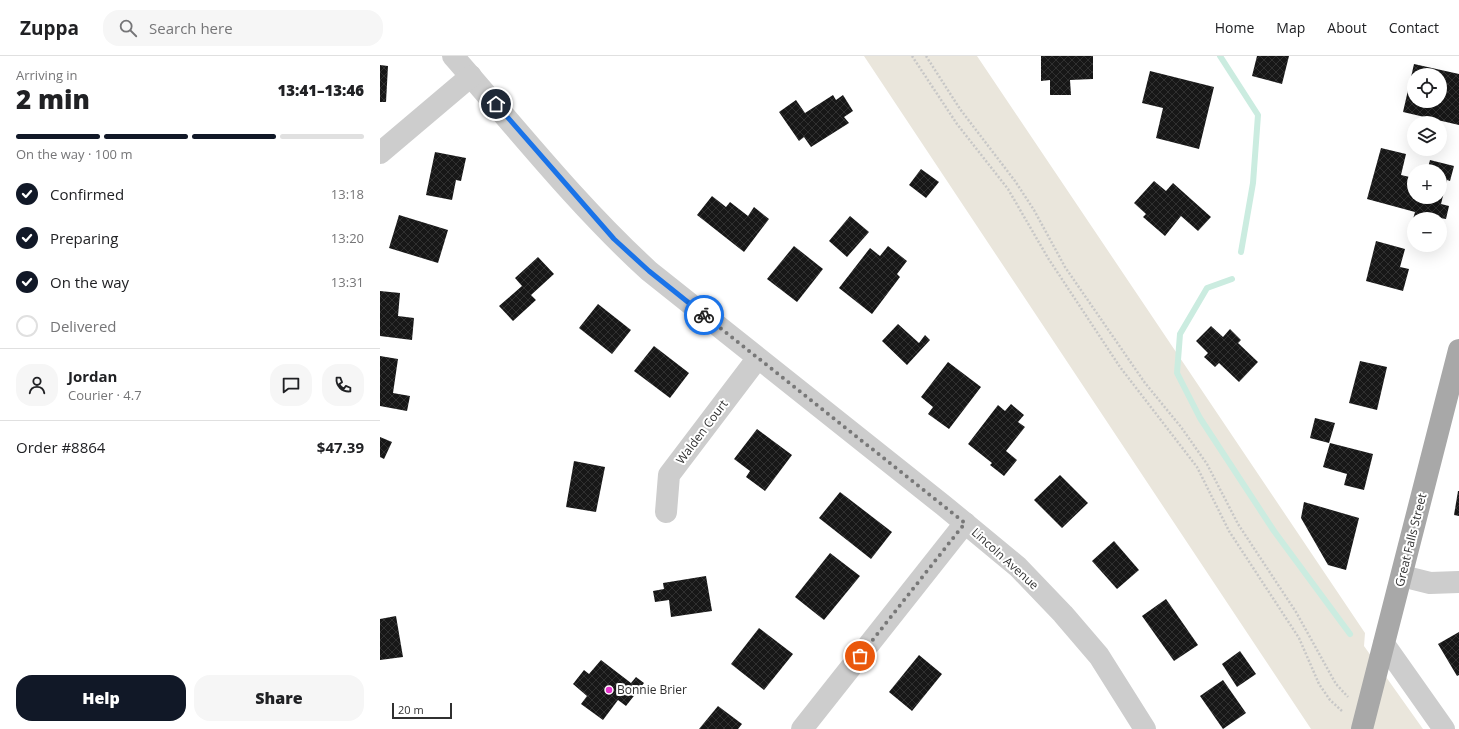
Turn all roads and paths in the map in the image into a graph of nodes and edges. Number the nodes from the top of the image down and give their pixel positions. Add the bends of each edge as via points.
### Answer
1 (453, 56) edge
2 (912, 56) edge
3 (926, 56) edge
4 (471, 76) junction
5 (380, 153) edge
6 (1459, 350) edge
7 (757, 358) junction
8 (666, 512) dead end
9 (965, 523) junction
10 (1402, 576) junction
11 (1459, 582) edge
12 (1384, 644) junction
13 (1343, 712) dead end
14 (1364, 721) edge
15 (802, 729) edge
16 (1145, 729) edge
17 (1444, 729) edge

1 - 4 street, Lincoln Avenue
2 - 13 path via 960,128 1008,189 1048,258 1120,367 1183,446 1229,531 1299,638 1319,684 1330,700
3 - 14 path via 960,108 1015,181 1065,267 1141,377 1207,464 1230,511 1296,612 1336,684
4 - 5 street
4 - 7 street, Lincoln Avenue via 614,239 649,271
6 - 10 main road, Great Falls Street
7 - 8 street, Walden Court via 669,475
7 - 9 street, Lincoln Avenue
9 - 15 street
9 - 16 street, Lincoln Avenue via 1022,571 1063,614 1098,656
10 - 11 street via 1430,583
10 - 12 main road, Great Falls Street
12 - 14 main road, Great Falls Street
12 - 17 street

